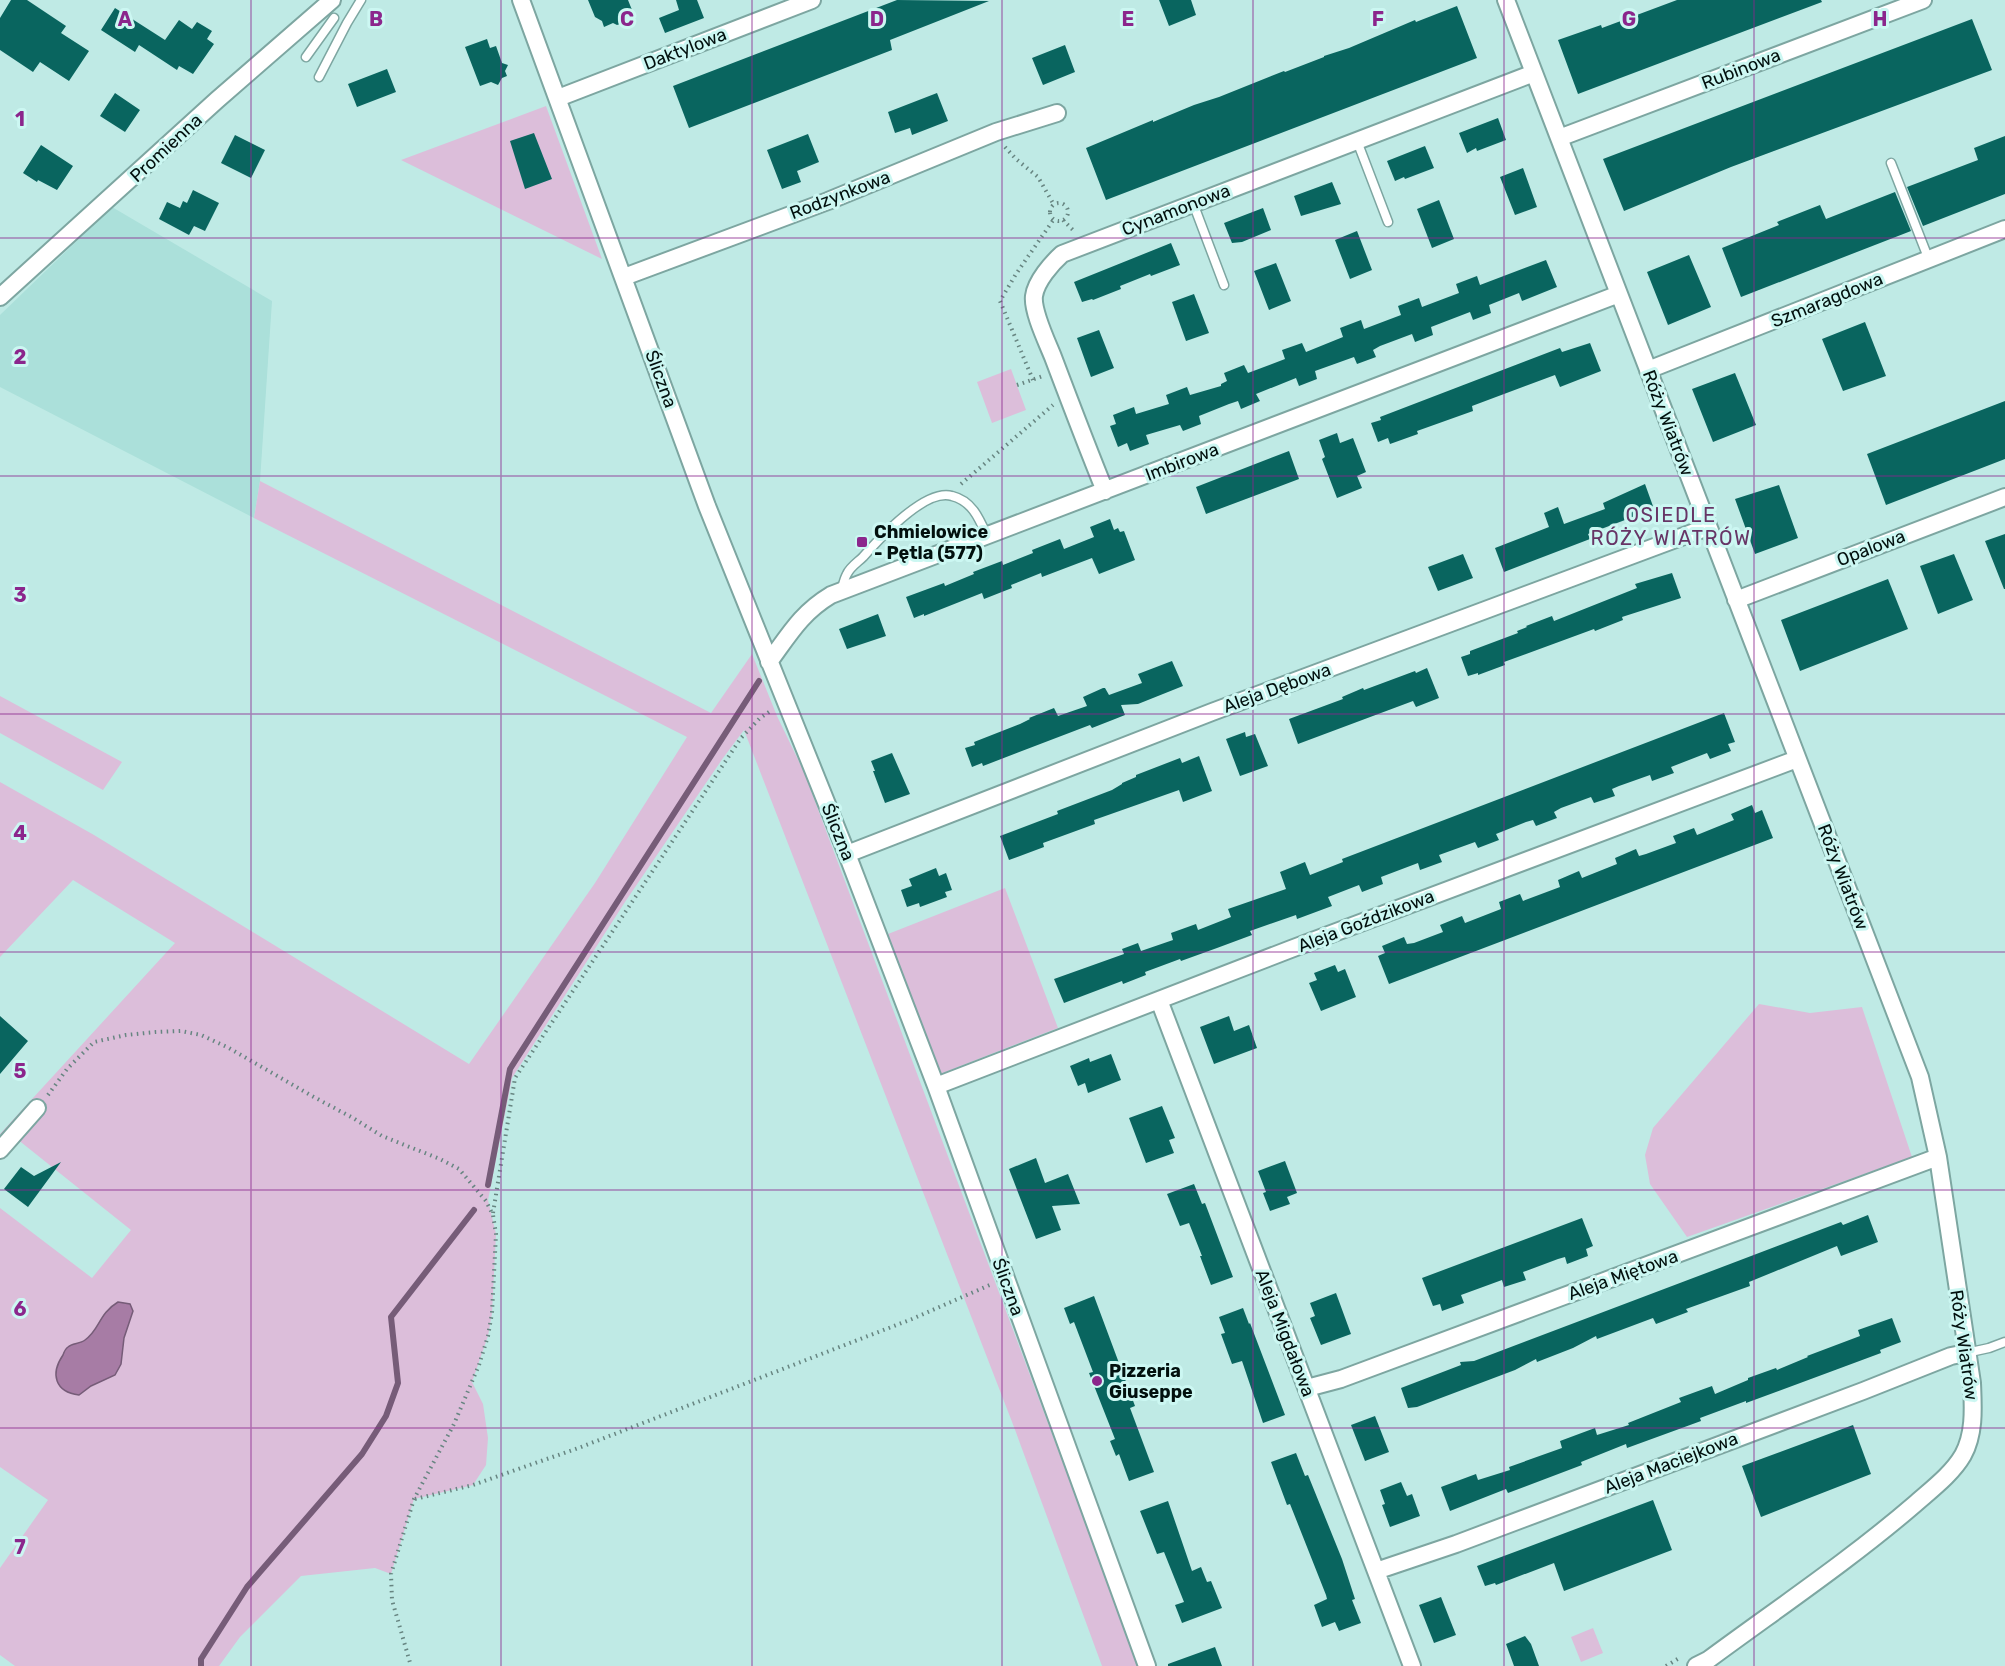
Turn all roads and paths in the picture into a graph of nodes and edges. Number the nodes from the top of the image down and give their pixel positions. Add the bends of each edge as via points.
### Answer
1 (361, 0) edge
2 (521, 0) edge
3 (812, 0) edge
4 (1506, 0) edge
5 (1923, 0) edge
6 (330, 8) edge
7 (347, 23) junction
8 (306, 57) dead end
9 (1534, 73) junction
10 (319, 77) dead end
11 (558, 98) junction
12 (1057, 112) dead end
13 (996, 132) junction
14 (1559, 138) junction
15 (1357, 141) junction
16 (1891, 163) dead end
17 (1193, 203) junction
18 (1054, 205) junction
19 (1388, 222) dead end
20 (2005, 229) edge
21 (1929, 260) junction
22 (624, 277) junction
23 (1224, 285) dead end
24 (1620, 294) junction
25 (0, 297) edge
26 (1058, 370) junction
27 (1648, 370) junction
28 (1017, 386) dead end
29 (1066, 393) junction
30 (1105, 492) junction
31 (949, 495) junction
32 (2005, 497) edge
33 (1708, 527) junction
34 (987, 536) junction
35 (841, 591) junction
36 (1736, 600) junction
37 (769, 662) junction
38 (784, 700) junction
39 (1797, 759) junction
40 (847, 854) junction
41 (1159, 1000) junction
42 (936, 1086) junction
43 (37, 1108) joint
44 (0, 1150) edge
45 (1938, 1157) junction
46 (493, 1215) junction
47 (1005, 1278) junction
48 (2005, 1342) edge
49 (1966, 1353) junction
50 (1307, 1388) junction
51 (414, 1499) junction
52 (1376, 1571) junction
53 (1689, 1661) edge
54 (411, 1666) edge
55 (1147, 1666) edge
56 (1412, 1666) edge
57 (1666, 1666) edge

1 - 7 lane
2 - 11 street, Śliczna
3 - 11 street, Daktylowa
4 - 9 street, Róży Wiatrów
5 - 14 street, Rubinowa
6 - 7 lane
6 - 8 lane
6 - 25 street, Promienna via 217,100
7 - 10 lane
9 - 14 street, Róży Wiatrów
9 - 15 street, Cynamonowa
11 - 22 street, Śliczna
12 - 13 street, Rodzynkowa
13 - 18 path via 1016,159 1038,177
13 - 22 street, Rodzynkowa via 828,201
14 - 24 street, Róży Wiatrów
15 - 17 street, Cynamonowa
15 - 19 lane
16 - 21 lane
17 - 23 lane
17 - 26 street, Cynamonowa via 1056,259 1034,297
18 - 18 path via 1051,216 1063,220 1068,213 1065,206
20 - 21 street, Szmaragdowa
21 - 27 street, Szmaragdowa
22 - 37 street, Śliczna via 707,506
24 - 27 street, Róży Wiatrów
24 - 30 street, Imbirowa
26 - 28 path
26 - 29 street, Cynamonowa
27 - 33 street, Róży Wiatrów
29 - 30 street, Cynamonowa
29 - 31 path
30 - 34 street, Imbirowa
31 - 34 lane via 966,502
31 - 35 lane via 912,509 897,521 847,574
32 - 36 street, Opalowa
33 - 36 street, Róży Wiatrów
33 - 40 street, Aleja Dębowa via 1212,712
34 - 35 street, Imbirowa
35 - 37 street, Imbirowa via 814,605
36 - 39 street, Róży Wiatrów
37 - 38 street, Śliczna
38 - 40 street, Śliczna
38 - 46 path via 741,738 515,1078
39 - 41 street, Aleja Goździkowa
39 - 45 street, Róży Wiatrów via 1917,1067
40 - 42 street, Śliczna
41 - 42 street, Aleja Goździkowa
41 - 50 street, Aleja Migdałowa
42 - 47 street, Śliczna
43 - 44 street
43 - 46 path via 94,1042 156,1032 201,1035 382,1136 459,1169
45 - 49 street, Róży Wiatrów
45 - 50 street, Aleja Miętowa via 1341,1380
46 - 51 path via 496,1234 488,1336 454,1424
47 - 51 path via 912,1319 581,1447 473,1485
47 - 55 street, Śliczna
48 - 49 lane
49 - 52 street, Aleja Maciejkowa
49 - 53 street, Róży Wiatrów via 1972,1383 1971,1433 1962,1455 1941,1481 1882,1532 1708,1660
50 - 52 street, Aleja Migdałowa
51 - 54 path via 392,1574 392,1600
52 - 56 street, Aleja Migdałowa
53 - 57 path

